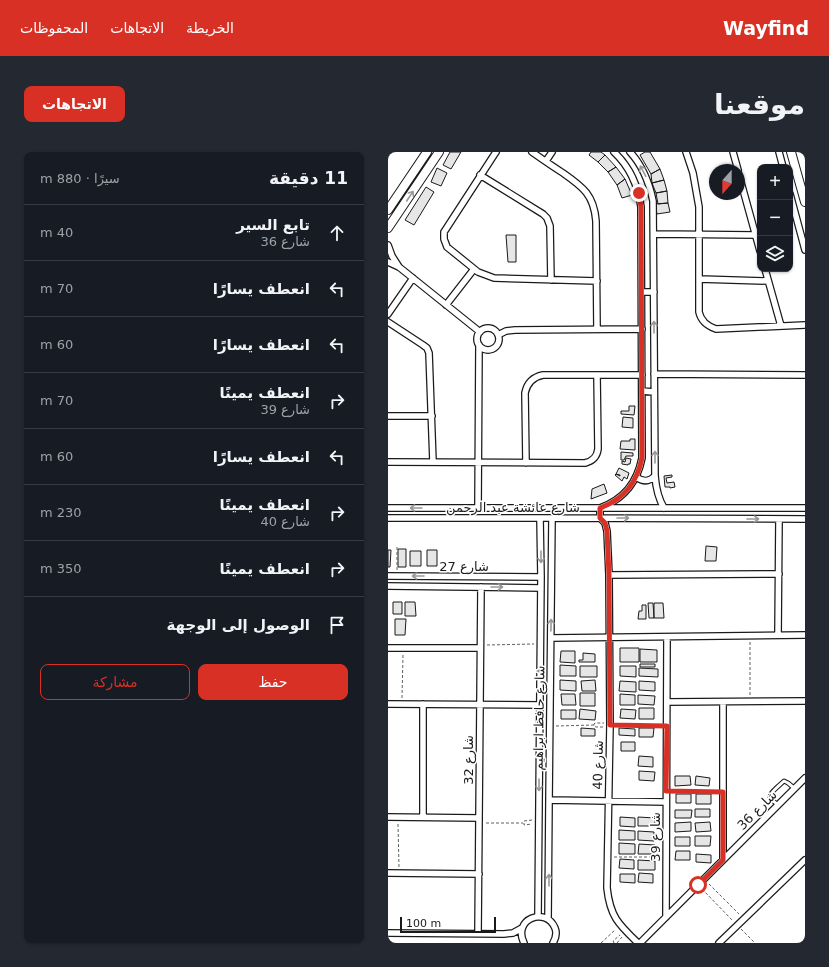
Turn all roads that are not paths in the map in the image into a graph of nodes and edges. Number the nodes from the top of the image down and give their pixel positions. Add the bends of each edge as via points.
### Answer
1 (427, 152) edge
2 (439, 152) edge
3 (496, 152) edge
4 (532, 152) edge
5 (552, 152) edge
6 (614, 152) edge
7 (630, 152) edge
8 (686, 152) edge
9 (733, 152) edge
10 (779, 152) edge
11 (791, 152) edge
12 (546, 161) junction
13 (736, 164) edge
14 (782, 164) edge
15 (480, 175) junction
16 (745, 198) edge
17 (792, 200) edge
18 (805, 202) edge
19 (388, 210) edge
20 (388, 228) edge
21 (654, 234) junction
22 (700, 234) junction
23 (755, 235) junction
24 (757, 241) edge
25 (388, 245) edge
26 (805, 250) edge
27 (388, 262) edge
28 (399, 267) junction
29 (474, 269) junction
30 (766, 272) edge
31 (413, 278) junction
32 (551, 280) junction
33 (700, 280) junction
34 (597, 281) junction
35 (768, 281) junction
36 (642, 292) junction
37 (654, 292) junction
38 (446, 305) junction
39 (388, 314) edge
40 (388, 322) edge
41 (781, 326) junction
42 (805, 326) edge
43 (597, 329) junction
44 (642, 329) junction
45 (480, 332) junction
46 (498, 335) junction
47 (480, 345) junction
48 (654, 374) junction
49 (596, 375) junction
50 (642, 376) junction
51 (805, 376) edge
52 (642, 391) junction
53 (654, 392) junction
54 (388, 416) edge
55 (432, 416) junction
56 (388, 462) edge
57 (433, 462) junction
58 (479, 462) junction
59 (526, 463) junction
60 (655, 476) junction
61 (636, 478) junction
62 (388, 508) edge
63 (437, 508) junction
64 (478, 508) junction
65 (600, 508) junction
66 (664, 508) junction
67 (688, 508) junction
68 (805, 508) edge
69 (388, 518) edge
70 (437, 518) junction
71 (540, 518) junction
72 (552, 518) junction
73 (600, 518) junction
74 (689, 519) junction
75 (779, 519) junction
76 (805, 519) edge
77 (778, 574) junction
78 (609, 575) junction
79 (388, 576) edge
80 (541, 577) junction
81 (388, 586) edge
82 (481, 587) junction
83 (541, 588) junction
84 (778, 635) junction
85 (805, 635) edge
86 (667, 637) junction
87 (551, 638) junction
88 (609, 638) junction
89 (480, 646) junction
90 (388, 648) edge
91 (805, 701) edge
92 (667, 702) junction
93 (723, 702) junction
94 (388, 704) edge
95 (423, 704) junction
96 (480, 704) junction
97 (540, 705) junction
98 (805, 778) edge
99 (794, 788) junction
100 (549, 800) junction
101 (608, 801) junction
102 (666, 802) junction
103 (778, 805) junction
104 (388, 817) edge
105 (423, 817) junction
106 (479, 820) junction
107 (723, 860) junction
108 (805, 860) edge
109 (388, 873) edge
110 (479, 874) junction
111 (538, 916) junction
112 (666, 917) junction
113 (548, 920) junction
114 (522, 928) junction
115 (388, 933) edge
116 (478, 934) junction
117 (556, 941) edge
118 (524, 943) edge
119 (639, 943) edge
120 (719, 943) edge

1 - 19 street
20 -> 2 street
3 - 15 street
4 - 12 street
5 - 12 street
6 - 36 street via 631,173 640,200
21 -> 7 street via 653,201 649,184
8 - 22 street via 698,196
9 - 13 street
10 - 14 street
11 - 18 street
12 - 34 street via 576,182 586,191 592,202 596,221
15 - 29 street via 443,236 447,247
15 - 32 street via 548,218
16 - 23 street
17 - 26 street
21 - 22 street
21 - 37 street
22 - 23 street
22 - 33 street
23 - 24 street
25 - 28 street
27 - 28 street
28 - 31 street
29 - 32 street via 499,278
29 - 38 street
30 - 35 street
31 - 38 street
31 - 39 street
32 - 34 street
33 - 35 street
33 - 41 street via 699,312 708,326 716,329
34 - 43 street
35 - 41 street
36 - 37 street
36 - 44 street
48 -> 37 street
38 - 45 street
40 - 55 street via 428,350
41 - 42 street
43 - 44 street
43 - 46 street via 511,330
44 - 50 street
45 - 46 street via 488,328 496,331
45 - 47 street
46 - 47 street via 499,344 492,350
47 - 58 street
48 - 51 street
48 - 53 street
49 - 50 street
49 - 59 street via 543,375 528,383 525,393
49 - 59 street via 598,452 595,457 585,463
50 - 52 street
52 - 53 street
52 - 61 street via 642,458
60 -> 53 street
54 - 55 street
55 - 57 street
56 - 57 street
57 - 58 street
58 - 59 street
58 - 64 street
60 - 61 street via 647,481
60 - 66 street via 656,491
61 - 65 street via 619,498
63 -> 62 street, شارع عائشة عبد الرحمن
63 - 64 street, شارع عائشة عبد الرحمن
63 - 70 street
64 - 65 street, شارع عائشة عبد الرحمن
65 - 66 street, شارع عائشة عبد الرحمن
65 - 73 street, شارع 40
66 - 67 street, شارع عائشة عبد الرحمن
67 - 68 street, شارع عائشة عبد الرحمن
67 - 74 street
69 - 70 street, شارع عائشة عبد الرحمن
70 - 71 street, شارع عائشة عبد الرحمن
71 - 72 street, شارع عائشة عبد الرحمن
71 -> 80 street, شارع حافظ ابراهيم
72 - 73 street, شارع عائشة عبد الرحمن
87 -> 72 street, شارع حافظ ابراهيم
73 -> 74 street, شارع عائشة عبد الرحمن
73 - 78 street, شارع 40 via 605,523 607,531
74 -> 75 street, شارع عائشة عبد الرحمن
75 - 76 street, شارع عائشة عبد الرحمن
75 - 77 street
77 - 78 street
77 - 84 street
78 - 88 street, شارع 40
80 -> 79 street, شارع 27
80 - 83 street, شارع حافظ ابراهيم
81 - 82 street, شارع 27
82 -> 83 street, شارع 27
82 - 89 street, شارع 32
83 - 97 street, شارع حافظ ابراهيم
84 - 85 street
84 - 86 street
86 - 88 street
86 - 92 street, شارع 39
87 - 88 street
87 - 100 street, شارع حافظ ابراهيم
88 - 101 street, شارع 40
89 - 90 street
89 - 96 street, شارع 32
91 - 93 street
92 - 93 street
92 - 102 street, شارع 39
93 - 107 street
94 - 95 street
95 - 96 street
95 - 105 street
96 - 97 street
96 - 106 street, شارع 32
97 -> 111 street, شارع حافظ ابراهيم
98 - 99 street, شارع 36
99 - 103 street, شارع 36
99 - 103 lane via 784,781 771,793 771,799
100 - 101 street
113 -> 100 street, شارع حافظ ابراهيم
101 - 102 street
101 - 119 street, شارع 40 via 609,902 613,914 624,930
102 - 112 street, شارع 39
103 - 107 street, شارع 36
104 - 105 street
105 - 106 street
106 - 110 street, شارع 32
107 - 112 street, شارع 36
108 - 120 street
109 - 110 street
110 - 116 street, شارع 32
111 - 113 street
111 - 114 street via 528,920
112 - 119 street, شارع 36
113 - 117 street via 554,926
114 - 116 street via 509,934
114 - 118 street via 521,937
115 - 116 street

